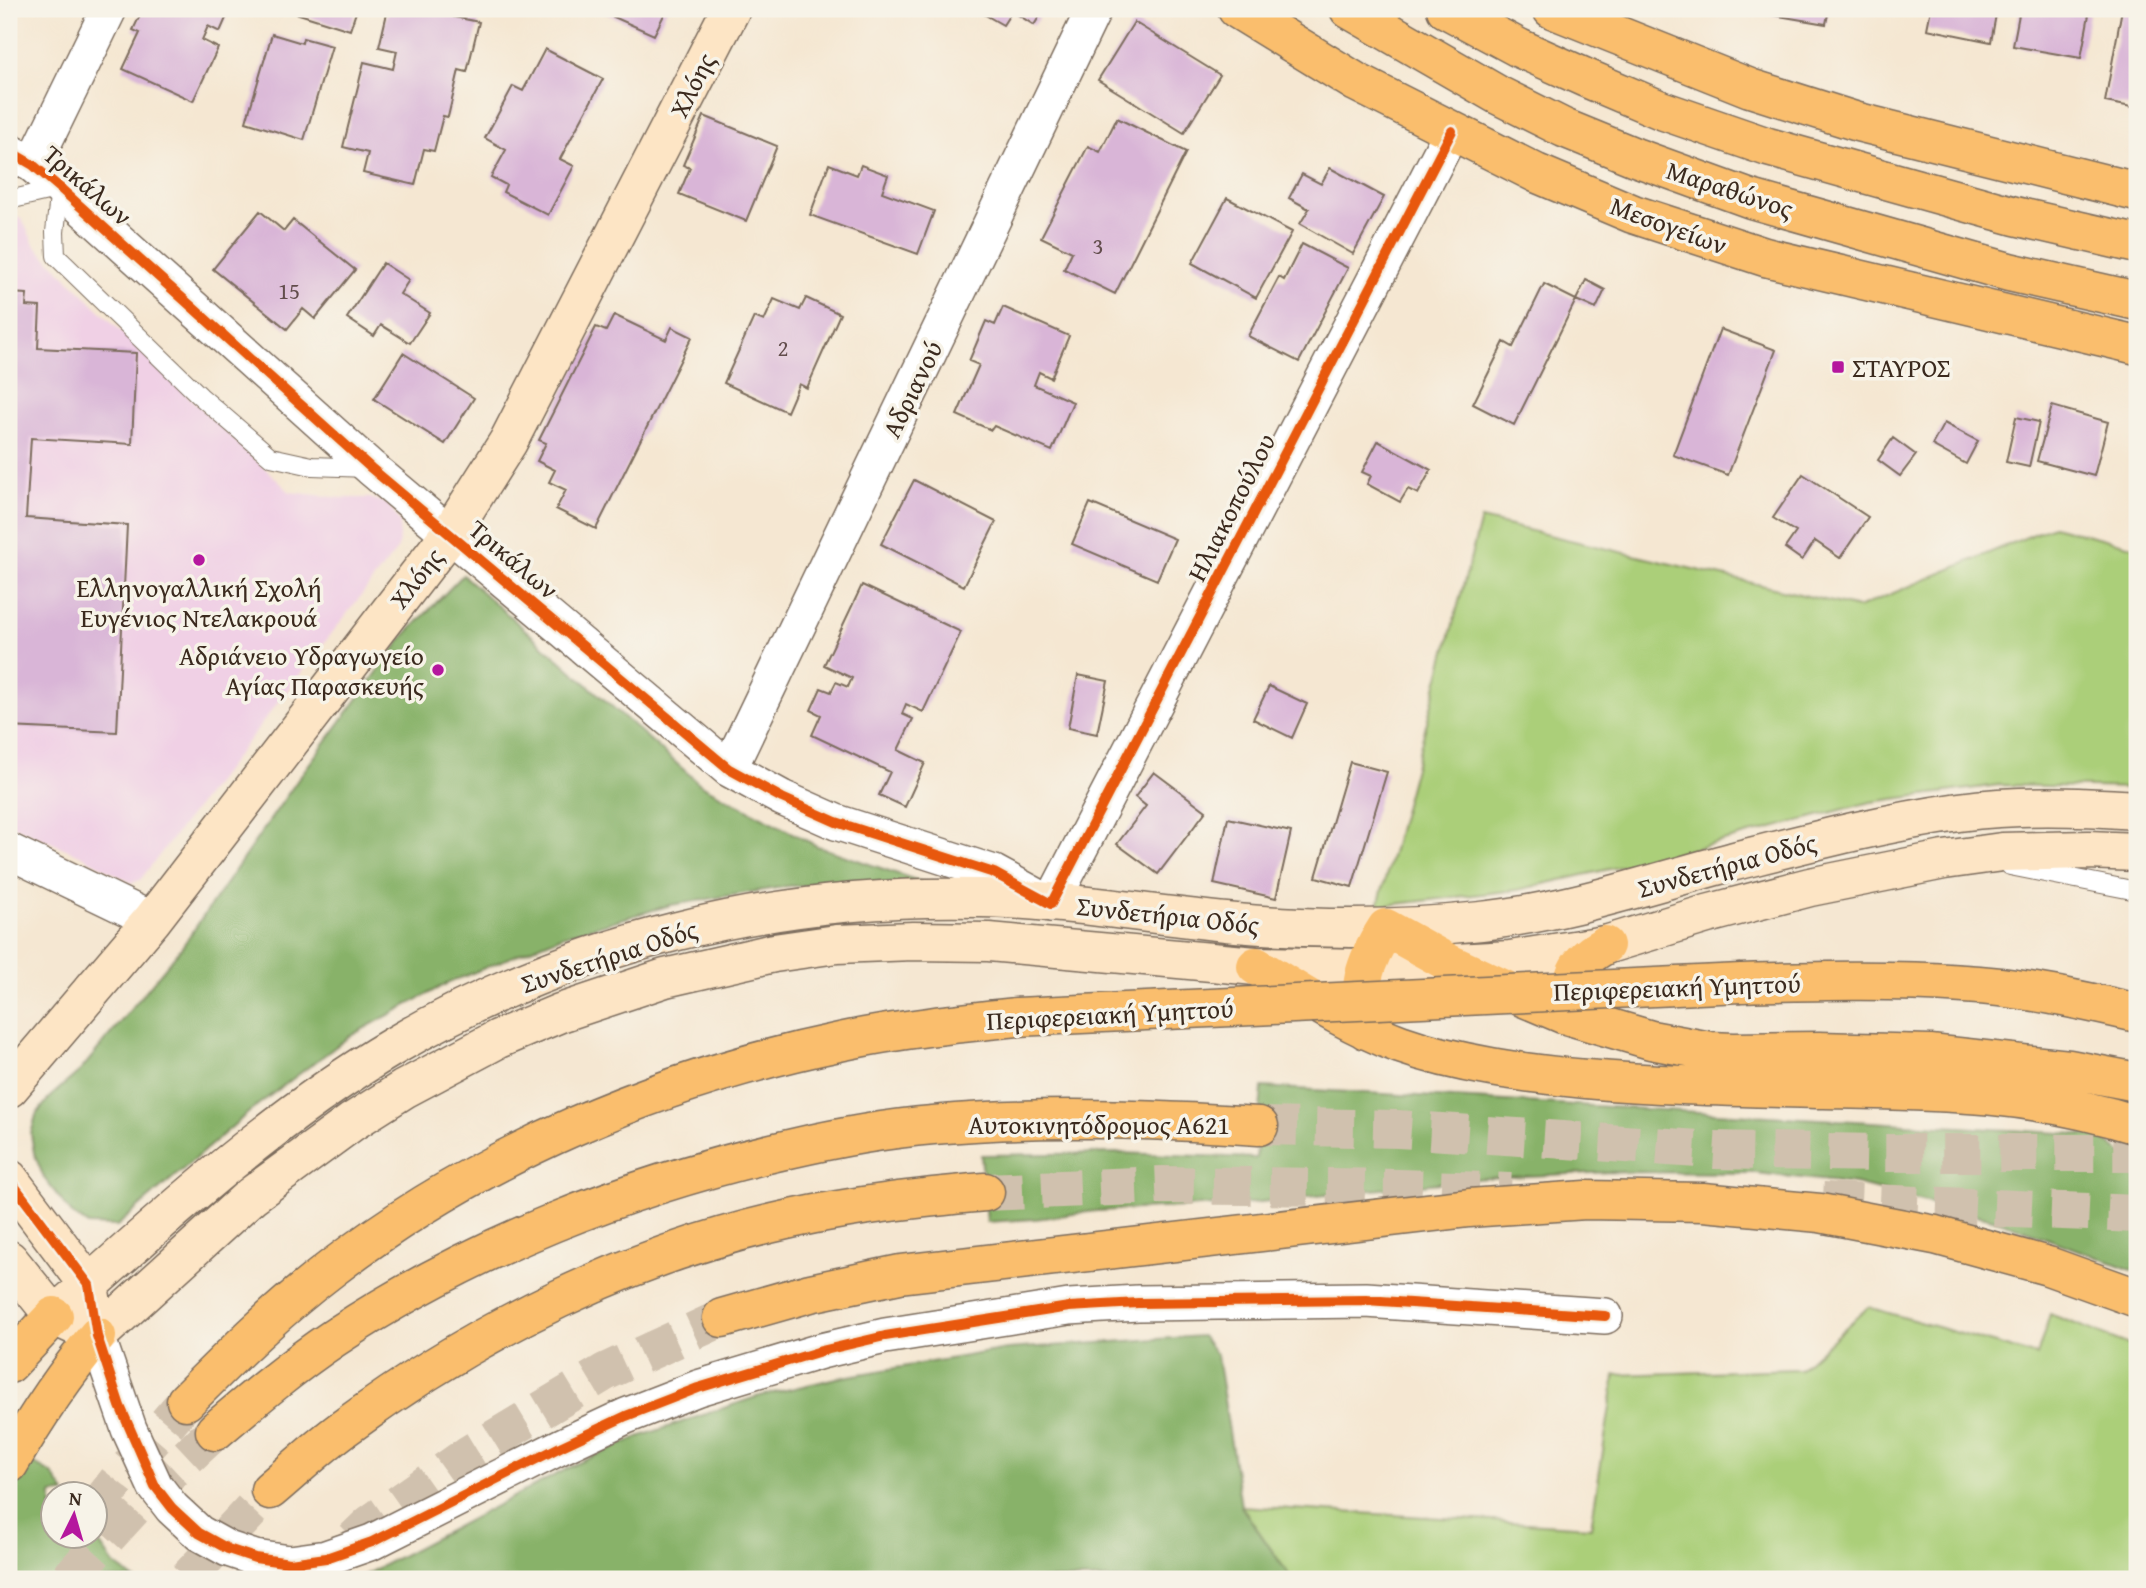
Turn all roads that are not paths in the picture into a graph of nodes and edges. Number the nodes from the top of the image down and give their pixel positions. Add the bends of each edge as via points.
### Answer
1 (109, 9) edge
2 (731, 9) edge
3 (1094, 9) edge
4 (1237, 9) edge
5 (1349, 9) edge
6 (1446, 9) edge
7 (1552, 9) edge
8 (1452, 131) junction
9 (17, 162) edge
10 (60, 188) junction
11 (2137, 192) edge
12 (9, 200) edge
13 (2137, 244) edge
14 (2137, 301) edge
15 (2137, 345) edge
16 (371, 468) junction
17 (449, 535) junction
18 (729, 769) junction
19 (2137, 810) edge
20 (9, 851) edge
21 (2137, 852) edge
22 (1944, 860) junction
23 (2137, 891) edge
24 (1051, 904) junction
25 (152, 920) junction
26 (1386, 928) junction
27 (1605, 945) junction
28 (1451, 964) junction
29 (1256, 966) junction
30 (1364, 968) junction
31 (2137, 1013) edge
32 (1606, 1027) junction
33 (1366, 1030) junction
34 (2137, 1082) edge
35 (9, 1088) edge
36 (2137, 1125) edge
37 (1259, 1126) tunnel mouth
38 (9, 1179) edge
39 (985, 1192) tunnel mouth
40 (9, 1260) edge
41 (89, 1285) junction
42 (2137, 1298) edge
43 (54, 1316) junction
44 (1605, 1316) dead end
45 (722, 1318) tunnel mouth
46 (97, 1336) junction
47 (9, 1364) edge
48 (186, 1401) tunnel mouth
49 (215, 1432) tunnel mouth
50 (9, 1464) edge
51 (270, 1490) tunnel mouth

1 - 9 street
2 - 17 main road, Χλόης via 508,442
3 - 18 street, Αδριανού
4 - 8 main road, Μεσογείων via 1356,82
5 - 14 main road, Μαραθώνος via 1498,95 1634,157 1764,202 2009,272
6 - 13 main road, Μαραθώνος via 1586,78 1768,147 2015,216
7 - 11 main road via 1750,88 1858,122
8 - 15 main road, Μεσογείων via 1536,173 1696,236 1765,257
8 - 24 street, Ηλιακοπούλου
9 - 10 street, Τρικάλων
10 - 12 lane
10 - 16 street, Τρικάλων
10 - 16 lane via 56,256 200,396 271,457 312,466
16 - 17 street, Τρικάλων
17 - 18 street, Τρικάλων
17 - 25 main road, Χλόης
18 - 24 street, Τρικάλων via 836,822 994,873
19 - 26 main road, Συνδετήρια Οδός via 2087,806 1961,812 1729,863 1563,909
20 - 25 street
21 - 22 main road, Συνδετήρια Οδός via 2001,852
22 - 23 lane via 1996,863
22 - 27 main road, Συνδετήρια Οδός via 1810,887
24 - 26 main road, Συνδετήρια Οδός via 1244,924
24 - 41 main road, Συνδετήρια Οδός via 985,898 892,898 785,909 711,923 580,960 492,995 391,1048 228,1164
25 - 35 main road, Χλόης
26 - 28 main road
26 - 30 main road
27 - 28 main road, Συνδετήρια Οδός
27 - 32 main road via 1584,959 1573,987 1578,1003
28 - 30 main road, Συνδετήρια Οδός
28 - 32 main road via 1563,1014
29 - 30 main road, Συνδετήρια Οδός
29 - 33 main road
29 - 46 main road, Συνδετήρια Οδός via 989,942 913,941 837,944 774,953 665,978 560,1013 404,1089 251,1196
30 - 33 main road via 1360,999
31 - 48 main road, Περιφερειακή Υμηττού, bridge via 1967,984 1853,979 1017,1017 845,1041 760,1060 676,1086 584,1121 496,1163 411,1212 340,1262 256,1332
32 - 34 main road via 1710,1051 1893,1052 2047,1067
33 - 36 main road via 1457,1059 1547,1075 1644,1083 1991,1094 2067,1106
37 - 49 main road, Αυτοκινητόδρομος Α621 via 1123,1118 932,1125 835,1139 644,1188 552,1223 396,1299 272,1383
38 - 41 main road
39 - 51 main road via 886,1202 789,1220 694,1246 601,1279 512,1321 426,1371 345,1427
40 - 43 main road
41 - 43 main road, Συνδετήρια Οδός
41 - 46 main road
42 - 45 main road via 2048,1266 1935,1235 1833,1216 1703,1202 1586,1200 1469,1208 900,1274
43 - 46 main road
43 - 47 main road
44 - 46 street via 1366,1300 1138,1303 1069,1307 886,1336 698,1388 562,1446 372,1542 326,1558 290,1563 228,1549 199,1533 172,1508 155,1486 129,1429
46 - 50 main road via 41,1409

